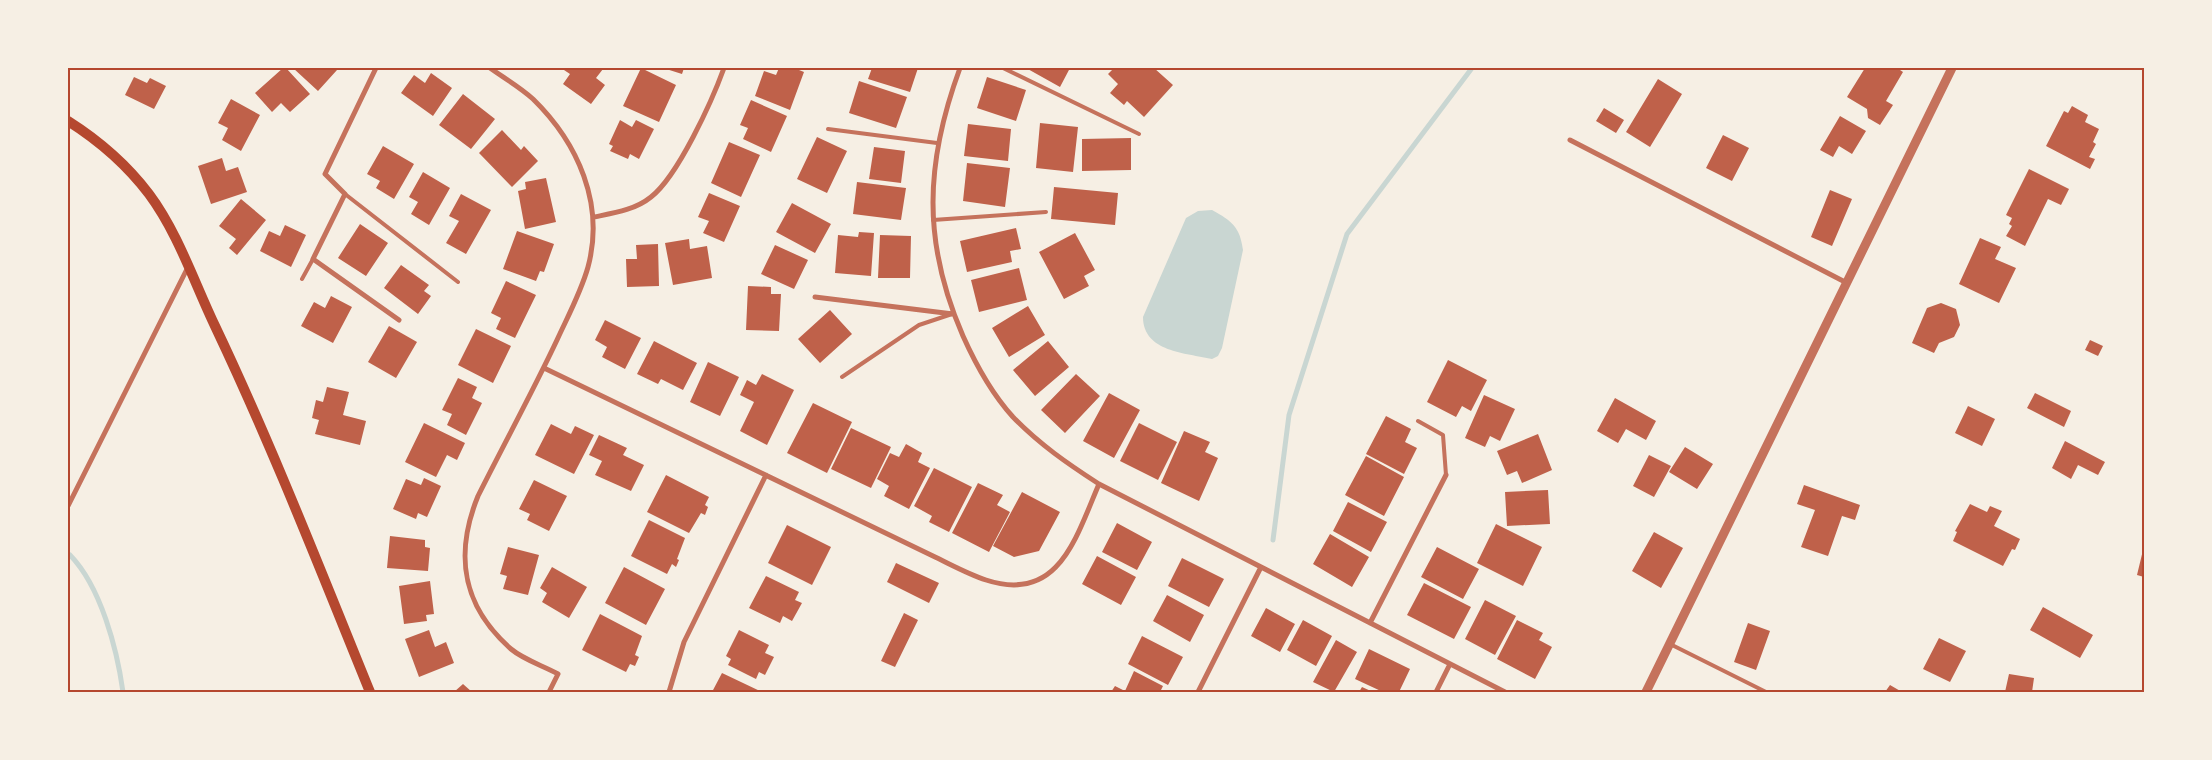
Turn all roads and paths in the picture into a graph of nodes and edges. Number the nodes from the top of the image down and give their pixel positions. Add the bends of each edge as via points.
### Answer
1 (376, 68) edge
2 (490, 68) edge
3 (724, 68) edge
4 (960, 68) edge
5 (1003, 68) edge
6 (1952, 68) edge
7 (68, 121) edge
8 (828, 129) dead end
9 (1139, 134) dead end
10 (1570, 140) dead end
11 (937, 143) junction
12 (346, 194) junction
13 (1046, 212) dead end
14 (594, 217) junction
15 (933, 220) junction
16 (312, 258) junction
17 (188, 267) junction
18 (302, 279) dead end
19 (458, 282) dead end
20 (1847, 283) junction
21 (815, 297) dead end
22 (953, 314) junction
23 (399, 320) dead end
24 (544, 368) junction
25 (842, 377) dead end
26 (1418, 421) dead end
27 (1446, 474) joint
28 (766, 475) junction
29 (1099, 484) junction
30 (68, 506) edge
31 (1261, 567) junction
32 (1370, 623) junction
33 (1670, 644) junction
34 (1450, 664) junction
35 (370, 692) edge
36 (549, 692) edge
37 (669, 692) edge
38 (1198, 692) edge
39 (1436, 692) edge
40 (1505, 692) edge
41 (1646, 692) edge
42 (1766, 692) edge

1 - 12 street via 324,174
2 - 14 street via 531,98 569,143 583,171
3 - 14 street via 673,173 661,188 632,208
4 - 11 street via 946,104
5 - 9 lane
6 - 20 street
7 - 17 main road via 105,148 149,194 169,224
8 - 11 lane
10 - 20 street
11 - 15 street
12 - 16 street
12 - 19 lane
13 - 15 lane
14 - 24 street via 588,267
15 - 22 street via 938,259
16 - 18 lane
16 - 23 street
17 - 30 street
17 - 35 main road via 253,407
20 - 33 street
21 - 22 street
22 - 25 lane via 918,325
22 - 29 street via 991,388 1012,415 1039,442
24 - 28 street
24 - 36 street via 469,517 464,537 464,561 475,604 488,623 512,650 558,674
26 - 27 lane via 1443,435
27 - 32 street
28 - 29 street via 985,580 1006,585 1023,585 1039,580 1060,564 1070,550
28 - 37 street via 684,642
29 - 31 street
31 - 32 street
31 - 38 street
32 - 34 street
33 - 41 street
33 - 42 lane
34 - 39 street
34 - 40 street

